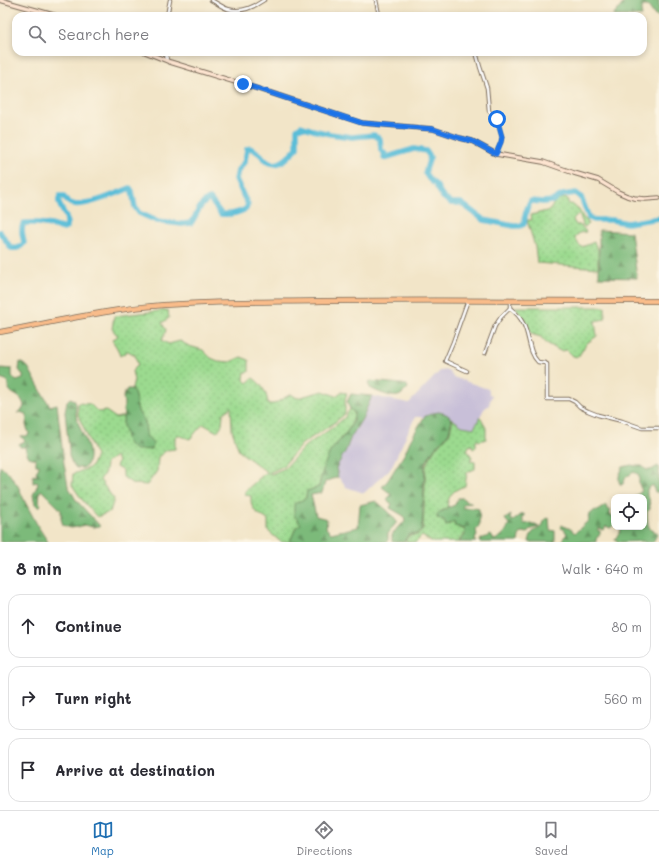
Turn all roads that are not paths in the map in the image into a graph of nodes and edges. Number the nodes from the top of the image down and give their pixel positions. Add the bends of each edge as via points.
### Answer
1 (0, 0) edge
2 (170, 0) edge
3 (211, 0) edge
4 (264, 0) edge
5 (376, 0) edge
6 (43, 12) edge
7 (168, 12) edge
8 (378, 12) edge
9 (155, 56) edge
10 (166, 56) edge
11 (477, 56) edge
12 (167, 61) junction
13 (496, 154) junction
14 (659, 198) edge
15 (468, 300) junction
16 (659, 301) edge
17 (510, 302) junction
18 (510, 308) junction
19 (0, 332) edge
20 (485, 353) dead end
21 (467, 371) dead end
22 (659, 428) edge

1 - 6 main road
2 - 7 street
3 - 4 street via 228,9 239,10 250,8
5 - 8 street
9 - 12 main road
10 - 12 street
11 - 13 street via 487,88 489,111 496,116 502,137
12 - 13 main road via 362,123 433,129 472,141
13 - 14 main road via 543,162 598,180 630,197
15 - 17 highway
15 - 19 highway via 164,305 88,315
15 - 21 street via 445,361
16 - 17 highway
17 - 18 street
18 - 20 street via 495,326
18 - 22 street via 523,322 530,350 537,361 547,364 547,399 569,399 588,411 642,428

